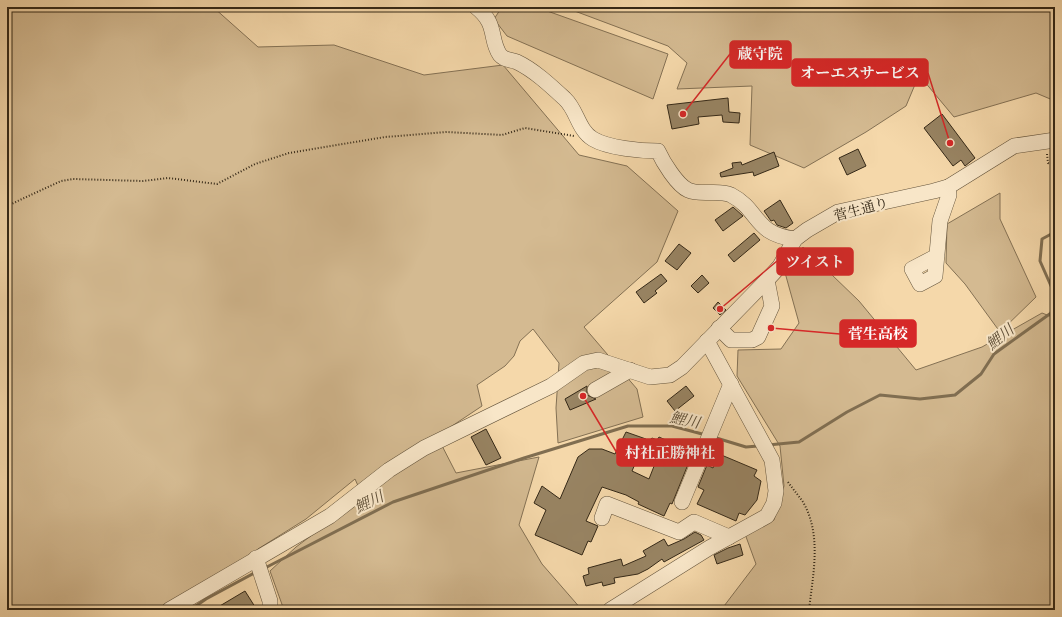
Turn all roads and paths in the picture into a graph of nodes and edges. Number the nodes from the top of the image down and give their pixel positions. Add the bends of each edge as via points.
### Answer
1 (476, 7) edge
2 (593, 139) junction
3 (1050, 141) edge
4 (1055, 166) edge
5 (948, 186) junction
6 (7, 206) edge
7 (795, 239) junction
8 (937, 256) dead end
9 (767, 280) junction
10 (719, 328) junction
11 (707, 341) junction
12 (630, 370) junction
13 (730, 384) junction
14 (595, 390) dead end
15 (785, 478) dead end
16 (682, 502) dead end
17 (602, 518) dead end
18 (729, 537) junction
19 (257, 560) junction
20 (169, 610) edge
21 (270, 610) edge
22 (610, 610) edge
23 (809, 610) edge

1 - 2 street via 484,13 492,28 500,55 526,67 565,99 571,105 582,129
2 - 6 path via 525,128 502,135 447,132 385,138 289,153 255,164 217,184 168,178 143,181 73,179 61,181
2 - 7 street via 634,151 658,151 667,170 688,190 731,196 766,230 775,235
3 - 4 path via 1048,163
3 - 5 street, 菅生通り via 1014,146
5 - 7 street, 菅生通り via 934,192 838,212
5 - 8 street via 949,195 940,221
7 - 9 street, 菅生通り via 780,266
9 - 10 street, 菅生通り
9 - 10 street via 772,306 758,337 752,340 731,340
10 - 11 street, 菅生通り
11 - 12 street, 菅生通り via 682,367 670,375 650,377
11 - 13 street
12 - 14 street
12 - 19 street, 菅生通り via 598,360 584,363 551,386 424,448 389,470 339,510
13 - 16 street
13 - 18 street via 770,456 775,479 774,503 767,516
15 - 23 path via 803,502 816,543
17 - 18 street via 607,504 679,532 694,522
18 - 22 street
19 - 20 street, 菅生通り
19 - 21 street

